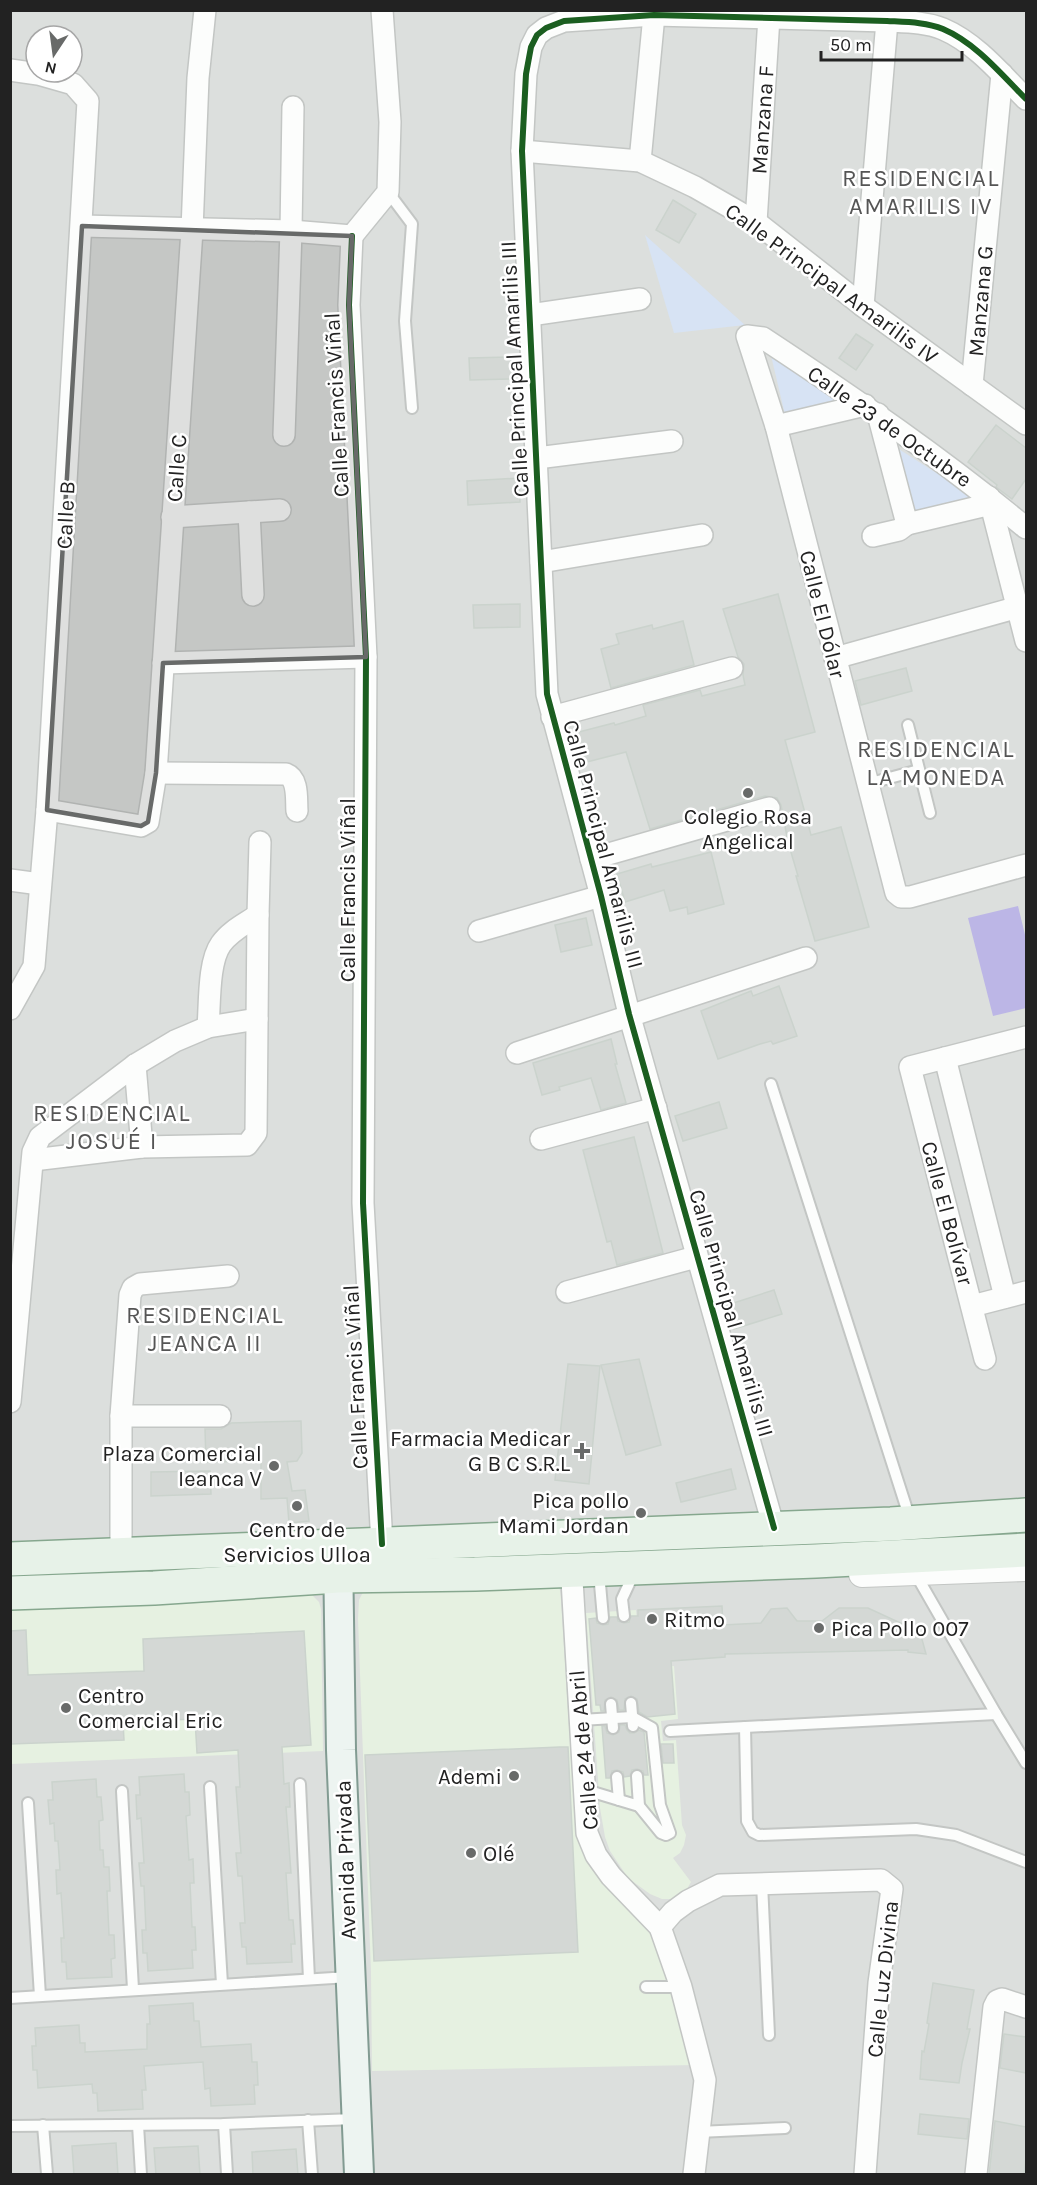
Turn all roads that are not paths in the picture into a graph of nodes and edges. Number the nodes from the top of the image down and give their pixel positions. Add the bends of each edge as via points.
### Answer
1 (205, 10) edge
2 (382, 10) edge
3 (654, 15) junction
4 (769, 17) junction
5 (887, 21) junction
6 (10, 70) edge
7 (1002, 74) junction
8 (1026, 99) edge
9 (293, 107) dead end
10 (522, 151) junction
11 (640, 161) junction
12 (388, 192) junction
13 (756, 222) junction
14 (82, 226) junction
15 (192, 230) junction
16 (291, 231) junction
17 (352, 236) junction
18 (640, 299) dead end
19 (863, 306) junction
20 (530, 315) junction
21 (747, 336) joint
22 (972, 385) junction
23 (412, 408) dead end
24 (871, 410) junction
25 (1026, 423) edge
26 (776, 426) junction
27 (284, 435) dead end
28 (672, 441) dead end
29 (537, 458) junction
30 (990, 500) junction
31 (280, 510) dead end
32 (249, 513) junction
33 (172, 517) junction
34 (907, 524) junction
35 (1026, 528) edge
36 (702, 535) dead end
37 (873, 536) dead end
38 (541, 562) junction
39 (253, 595) dead end
40 (1022, 606) edge
41 (1026, 641) edge
42 (366, 657) junction
43 (835, 658) junction
44 (163, 663) junction
45 (732, 668) dead end
46 (552, 717) junction
47 (908, 725) dead end
48 (919, 770) junction
49 (156, 773) junction
50 (867, 784) junction
51 (769, 808) dead end
52 (47, 810) junction
53 (297, 812) dead end
54 (930, 813) dead end
55 (260, 842) dead end
56 (591, 859) junction
57 (1026, 866) edge
58 (10, 880) edge
59 (40, 884) junction
60 (601, 896) junction
61 (258, 915) junction
62 (479, 931) dead end
63 (806, 958) dead end
64 (10, 1009) edge
65 (629, 1014) junction
66 (257, 1019) junction
67 (208, 1027) junction
68 (1026, 1037) edge
69 (517, 1053) dead end
70 (945, 1058) junction
71 (135, 1065) junction
72 (771, 1084) dead end
73 (656, 1108) junction
74 (541, 1140) dead end
75 (142, 1148) junction
76 (33, 1160) junction
77 (696, 1257) junction
78 (228, 1276) dead end
79 (567, 1292) dead end
80 (1026, 1292) edge
81 (1005, 1297) junction
82 (972, 1306) junction
83 (985, 1359) dead end
84 (10, 1402) edge
85 (121, 1416) junction
86 (220, 1416) dead end
87 (1026, 1515) edge
88 (911, 1522) junction
89 (774, 1528) junction
90 (338, 1544) junction
91 (382, 1544) junction
92 (1026, 1550) edge
93 (121, 1555) junction
94 (10, 1559) edge
95 (910, 1565) junction
96 (1026, 1568) edge
97 (634, 1572) junction
98 (590, 1576) junction
99 (338, 1582) junction
100 (10, 1593) edge
101 (10, 1608) edge
102 (624, 1616) dead end
103 (603, 1618) dead end
104 (631, 1703) dead end
105 (610, 1704) dead end
106 (996, 1714) junction
107 (580, 1720) junction
108 (632, 1721) junction
109 (613, 1723) junction
110 (745, 1727) junction
111 (670, 1731) dead end
112 (1026, 1763) edge
113 (637, 1776) dead end
114 (617, 1777) dead end
115 (300, 1785) dead end
116 (210, 1787) dead end
117 (586, 1790) junction
118 (122, 1791) dead end
119 (619, 1800) junction
120 (28, 1803) dead end
121 (639, 1806) junction
122 (1026, 1862) edge
123 (762, 1883) junction
124 (660, 1927) junction
125 (350, 1977) junction
126 (309, 1979) junction
127 (222, 1984) junction
128 (646, 1987) dead end
129 (681, 1987) junction
130 (133, 1989) junction
131 (40, 1996) junction
132 (10, 1998) edge
133 (1026, 2007) edge
134 (769, 2035) dead end
135 (356, 2118) junction
136 (308, 2120) junction
137 (224, 2124) junction
138 (43, 2125) junction
139 (138, 2125) junction
140 (10, 2126) edge
141 (785, 2128) dead end
142 (698, 2132) junction
143 (47, 2175) edge
144 (141, 2175) edge
145 (227, 2175) edge
146 (312, 2175) edge
147 (359, 2175) edge
148 (694, 2175) edge
149 (865, 2175) edge
150 (976, 2175) edge

1 - 15 street, Calle C
2 - 12 street via 390,122
3 - 4 street, Calle Principal Amarilis III
3 - 10 street, Calle Principal Amarilis III via 564,21 537,35 526,74
3 - 11 street
4 - 5 street, Calle Principal Amarilis III
4 - 13 street, Manzana F
5 - 7 street, Calle Principal Amarilis III via 917,22 942,29 964,40
5 - 19 street
6 - 14 street, Calle B via 73,84 88,101
7 - 8 street, Calle Principal Amarilis III
7 - 22 street, Manzana G
9 - 16 street
10 - 11 street, Calle Principal Amarilis IV
10 - 20 street, Calle Principal Amarilis III
11 - 13 street, Calle Principal Amarilis IV
12 - 17 street
12 - 23 lane via 412,224 405,321
13 - 19 street, Calle Principal Amarilis IV
14 - 15 street
14 - 52 street, Calle B
15 - 16 street
15 - 33 street, Calle C
16 - 17 street
16 - 27 street
17 - 42 street, Calle Francis Viñal via 349,305
18 - 20 street
19 - 22 street, Calle Principal Amarilis IV
20 - 29 street, Calle Principal Amarilis III
21 - 24 street, Calle 23 de Octubre via 763,338
21 - 26 street, Calle El Dólar
22 - 25 street, Calle Principal Amarilis IV
24 - 26 street
24 - 30 street, Calle 23 de Octubre
24 - 34 street
26 - 43 street, Calle El Dólar
28 - 29 street
29 - 38 street, Calle Principal Amarilis III
30 - 34 street
30 - 35 street, Calle 23 de Octubre
30 - 40 street
31 - 32 street
32 - 33 street
32 - 39 street
33 - 44 street, Calle C
34 - 37 street
36 - 38 street
38 - 46 street, Calle Principal Amarilis III via 547,694
40 - 41 street
40 - 43 street
42 - 44 street
42 - 91 street, Calle Francis Viñal via 363,1203
43 - 50 street, Calle El Dólar
44 - 49 street, Calle C
45 - 46 street
46 - 56 street, Calle Principal Amarilis III
47 - 48 lane
48 - 50 lane
48 - 54 lane
49 - 52 street, Calle C via 148,822 141,826
49 - 53 street via 286,774 294,781
50 - 57 street, Calle El Dólar via 896,893 902,897
51 - 56 street
52 - 59 street, Calle B
55 - 61 street
56 - 60 street, Calle Principal Amarilis III
58 - 59 street
59 - 64 street, Calle B via 33,966
60 - 62 street
60 - 65 street, Calle Principal Amarilis III
61 - 66 street
61 - 67 street via 220,945 214,959
63 - 65 street
65 - 69 street
65 - 73 street, Calle Principal Amarilis III
66 - 67 street
66 - 75 street via 256,1133 252,1140 247,1145
67 - 71 street
68 - 70 street
70 - 81 street, Calle El Bolívar
70 - 82 street, Calle El Bolívar via 910,1067
71 - 75 street
71 - 76 street via 40,1137
72 - 88 lane
73 - 74 street
73 - 77 street, Calle Principal Amarilis III
75 - 76 street
76 - 84 street
77 - 79 street
77 - 89 street, Calle Principal Amarilis III
78 - 85 street via 140,1284 133,1288
80 - 81 street
81 - 82 street
82 - 83 street, Calle El Bolívar
85 - 86 street
85 - 93 street
87 - 88 main road
88 - 89 main road
89 - 91 main road
90 - 91 main road
90 - 93 main road
90 - 99 main road, Avenida Privada
92 - 95 main road
93 - 94 main road
95 - 96 street
95 - 97 main road
95 - 106 lane
97 - 98 main road
97 - 102 lane via 622,1599
98 - 99 main road via 476,1574
98 - 103 lane
98 - 107 street, Calle 24 de Abril
99 - 100 main road
99 - 101 street via 120,1603
99 - 125 main road, Avenida Privada
104 - 108 lane
105 - 109 lane
106 - 110 lane
106 - 112 lane
107 - 109 lane
107 - 117 street, Calle 24 de Abril
108 - 109 lane
108 - 121 lane via 652,1728 660,1805 669,1834 661,1833
110 - 111 lane
110 - 122 lane via 747,1821 759,1835 926,1830 956,1835
113 - 121 lane
114 - 119 lane
115 - 126 lane
116 - 127 lane
117 - 119 lane
117 - 124 street, Calle 24 de Abril via 587,1833 596,1855
118 - 130 lane
119 - 121 lane
120 - 131 lane
123 - 124 street, Calle Luz Divina via 720,1885 673,1912
123 - 134 lane
123 - 149 street, Calle Luz Divina via 881,1880 892,1889 879,1983
124 - 129 street, Calle 24 de Abril
125 - 126 lane
125 - 135 main road, Avenida Privada
126 - 127 lane
127 - 130 lane
128 - 129 lane
129 - 142 street, Calle 24 de Abril via 705,2080
130 - 131 lane
131 - 132 lane
133 - 150 street via 1002,2000 994,2007
135 - 136 lane
135 - 147 main road, Avenida Privada
136 - 137 lane
136 - 146 lane
137 - 139 lane
137 - 145 lane
138 - 139 lane
138 - 140 lane
138 - 143 lane
139 - 144 lane
141 - 142 lane
142 - 148 street, Calle 24 de Abril

